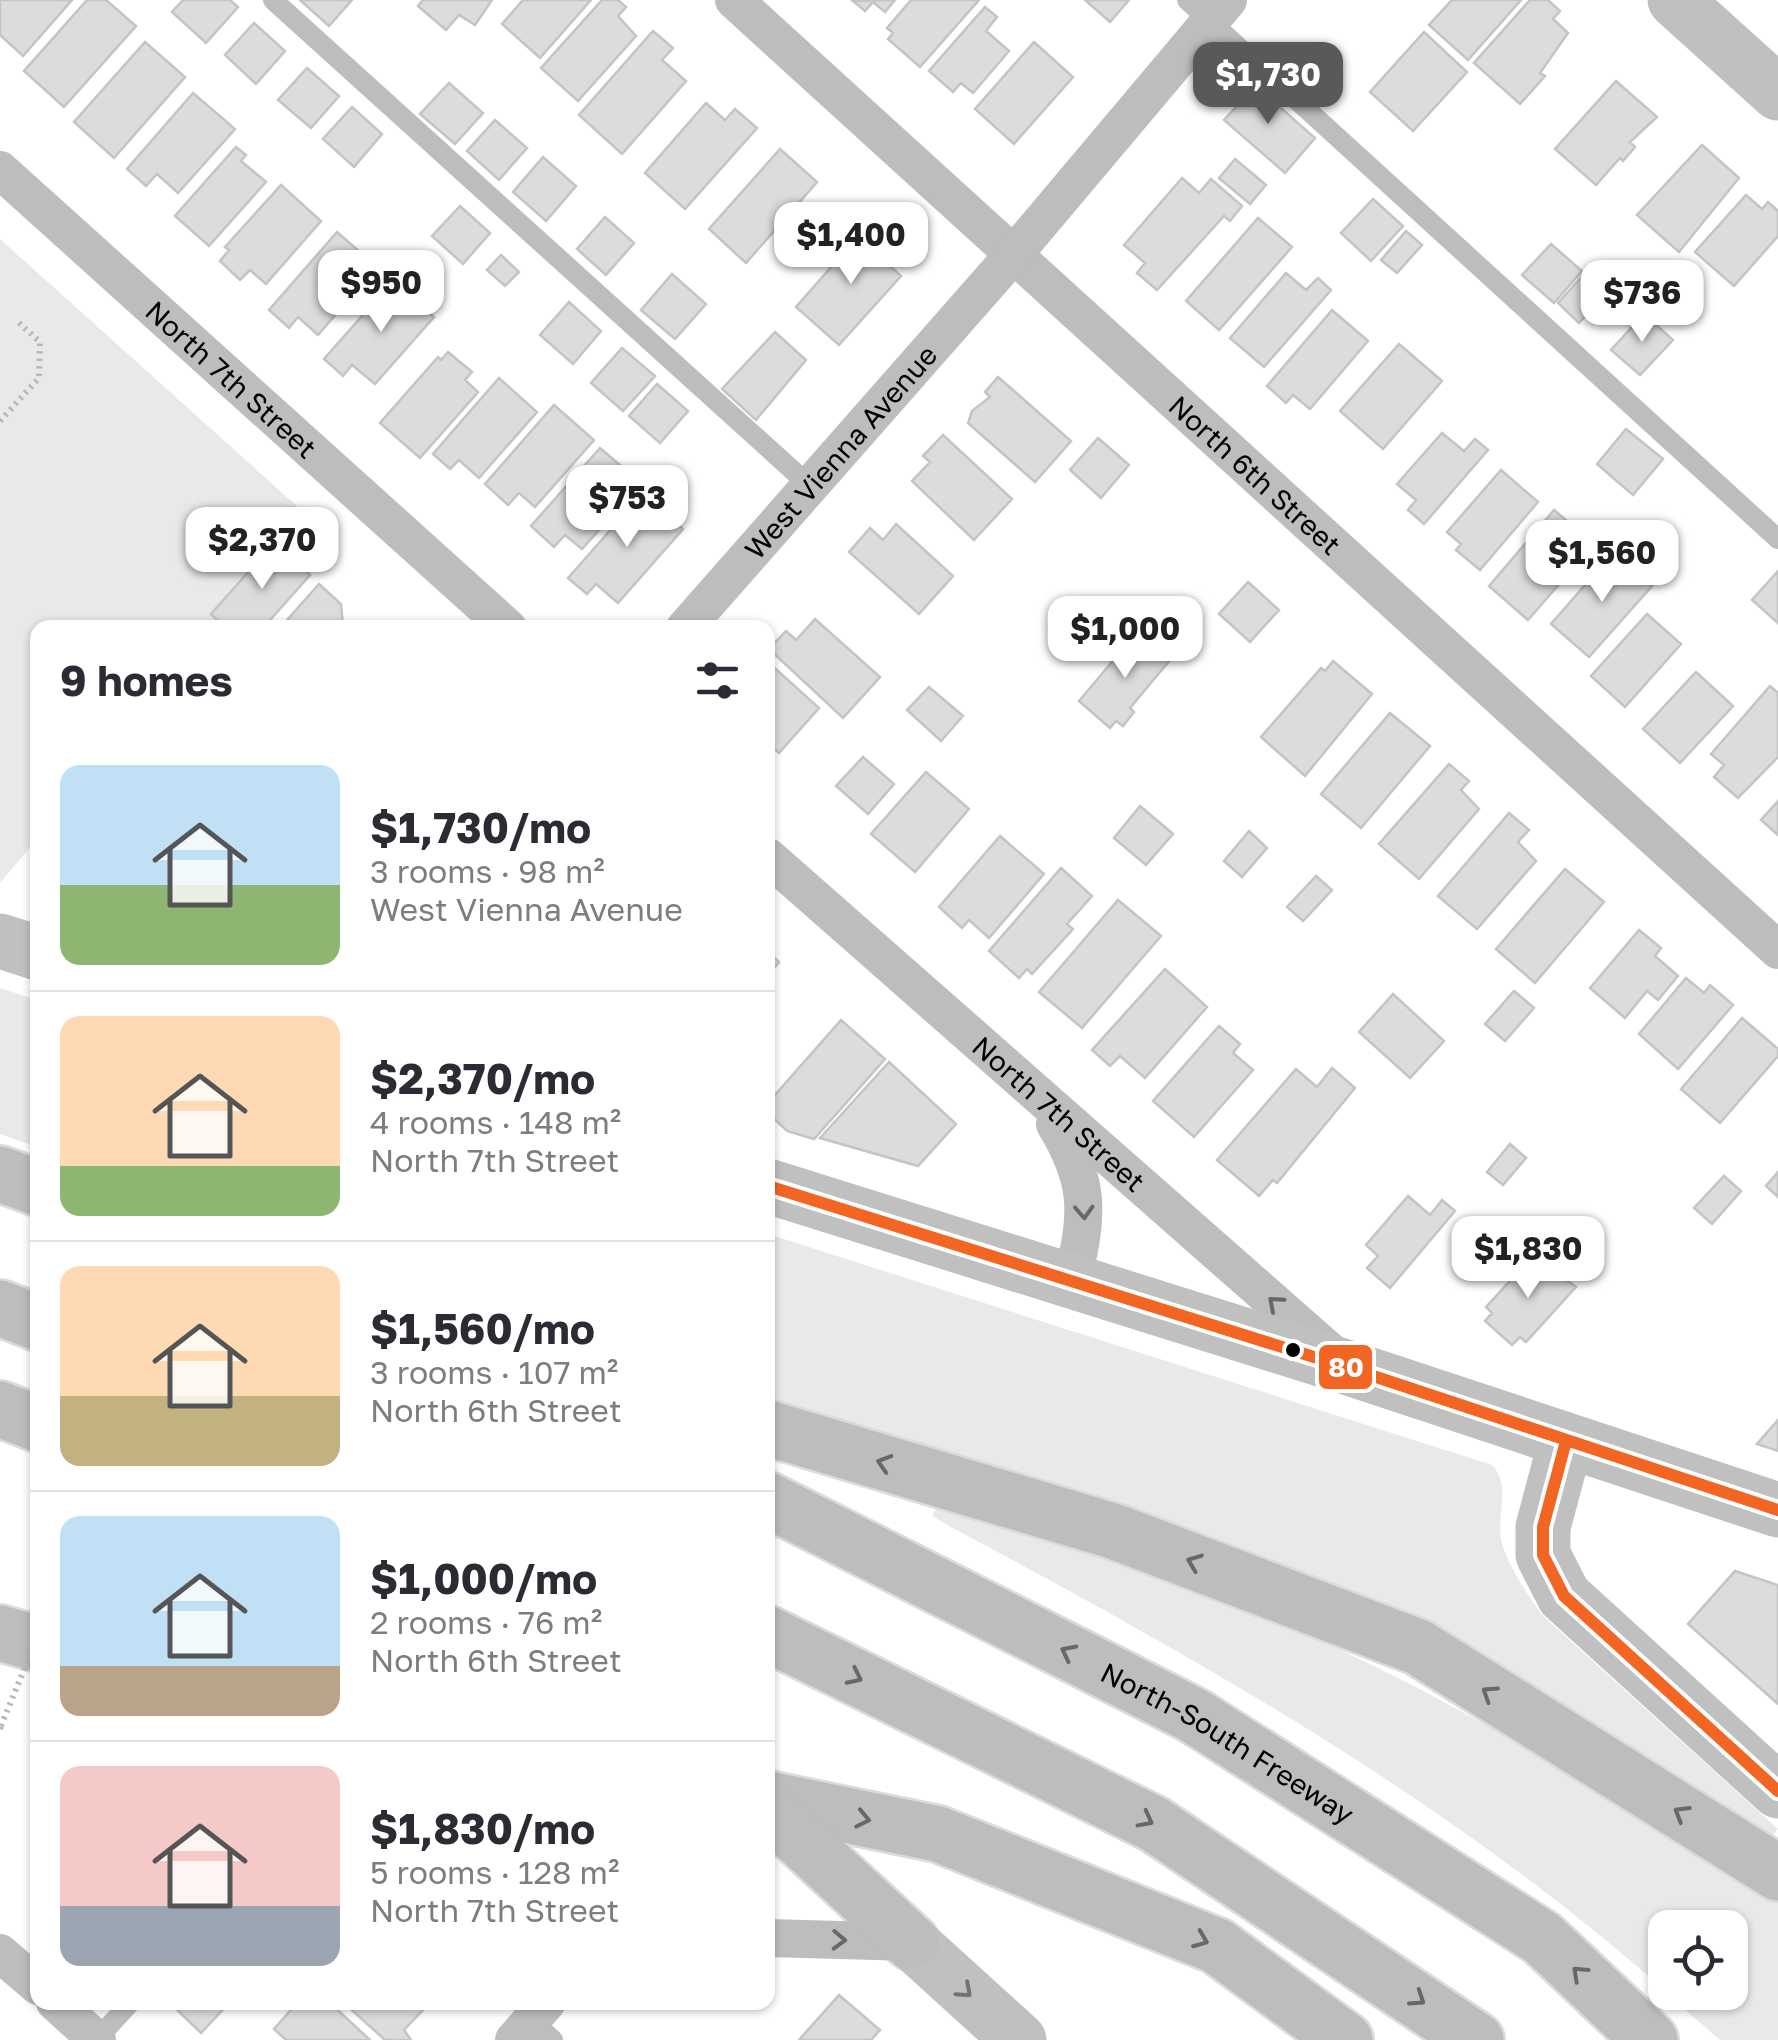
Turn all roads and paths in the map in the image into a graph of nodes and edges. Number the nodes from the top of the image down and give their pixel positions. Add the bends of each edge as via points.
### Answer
1 (272, 0) edge
2 (734, 0) edge
3 (1675, 0) edge
4 (1208, 7) edge
5 (1778, 93) edge
6 (0, 170) edge
7 (1014, 254) junction
8 (16, 321) dead end
9 (0, 421) edge
10 (810, 486) junction
11 (1778, 539) edge
12 (499, 620) edge
13 (692, 620) edge
14 (775, 864) edge
15 (0, 941) edge
16 (30, 950) edge
17 (1778, 950) edge
18 (1035, 1092) junction
19 (0, 1174) edge
20 (30, 1185) edge
21 (775, 1188) edge
22 (1072, 1281) junction
23 (0, 1308) edge
24 (30, 1320) edge
25 (1349, 1368) junction
26 (0, 1409) edge
27 (30, 1421) edge
28 (775, 1430) edge
29 (1566, 1441) junction
30 (775, 1504) edge
31 (1778, 1510) edge
32 (0, 1633) edge
33 (775, 1637) edge
34 (30, 1642) edge
35 (30, 1655) edge
36 (1, 1728) edge
37 (1778, 1791) edge
38 (775, 1800) edge
39 (775, 1817) edge
40 (1778, 1872) edge
41 (775, 1938) edge
42 (911, 1942) junction
43 (0, 1952) edge
44 (30, 1979) edge
45 (64, 2010) edge
46 (124, 2010) edge
47 (96, 2040) edge
48 (1019, 2040) edge
49 (1345, 2040) edge
50 (1476, 2040) edge
51 (1650, 2040) edge

1 - 10 lane
2 - 7 street, North 6th Street
3 - 5 main road
4 - 7 street, West Vienna Avenue
4 - 11 lane
6 - 12 street, North 7th Street
7 - 10 street, West Vienna Avenue
7 - 17 street, North 6th Street
8 - 9 path via 40,342 39,378
10 - 13 street, West Vienna Avenue
14 - 18 street, North 7th Street
15 - 16 main road
18 -> 22 street via 1078,1162 1086,1222
25 -> 18 street, North 7th Street
19 - 20 highway
21 - 22 main road
22 - 25 main road
23 - 24 highway
25 - 29 main road
26 - 27 highway
40 -> 28 highway via 1418,1647 1113,1531
29 - 31 main road
29 - 37 main road via 1543,1526 1543,1555 1564,1596
51 -> 30 highway, North-South Freeway via 1542,1938 1193,1715
32 - 34 highway
33 -> 50 highway via 1154,1824
35 - 36 path, bridge
38 -> 49 highway via 938,1834 1217,1946
39 - 42 highway
41 -> 42 street
42 -> 48 main road
43 - 44 street
45 - 47 street
46 - 47 lane

